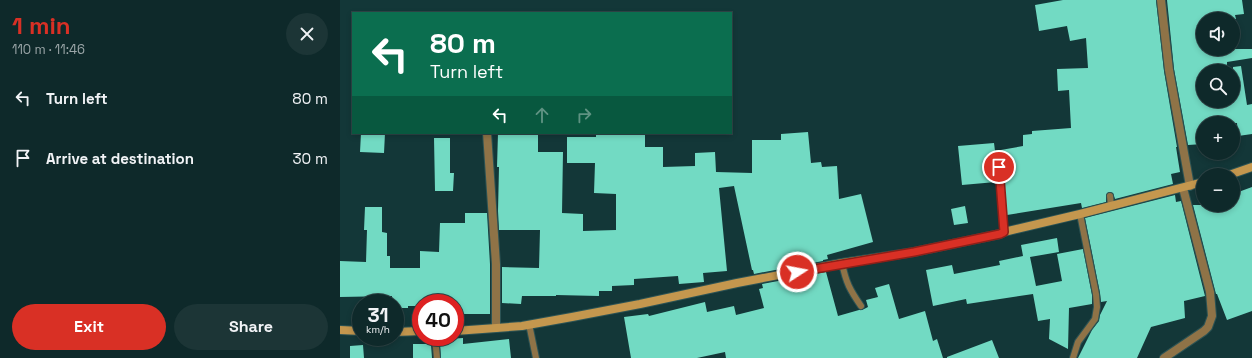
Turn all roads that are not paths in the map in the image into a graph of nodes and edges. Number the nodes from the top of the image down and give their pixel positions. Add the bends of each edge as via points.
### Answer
1 (1161, 0) edge
2 (487, 134) edge
3 (999, 167) dead end
4 (1252, 167) edge
5 (1240, 171) edge
6 (1196, 184) edge
7 (1186, 187) junction
8 (1110, 196) dead end
9 (1111, 206) junction
10 (1080, 214) junction
11 (1004, 232) junction
12 (842, 263) junction
13 (861, 306) dead end
14 (529, 324) junction
15 (496, 328) junction
16 (340, 330) edge
17 (464, 330) edge
18 (352, 331) edge
19 (436, 346) edge
20 (437, 358) edge
21 (536, 358) edge
22 (1073, 358) edge
23 (1164, 358) edge

1 - 7 street
2 - 15 street via 496,264
3 - 11 lane
4 - 5 street
6 - 7 street
7 - 9 street
7 - 23 street via 1210,292 1212,316 1204,331
8 - 9 lane
9 - 10 street
10 - 11 street
10 - 22 lane via 1097,307 1095,319 1078,342
11 - 12 street
12 - 13 lane via 845,280
12 - 14 street
14 - 15 street
14 - 21 lane
15 - 17 street
16 - 18 street
19 - 20 lane

